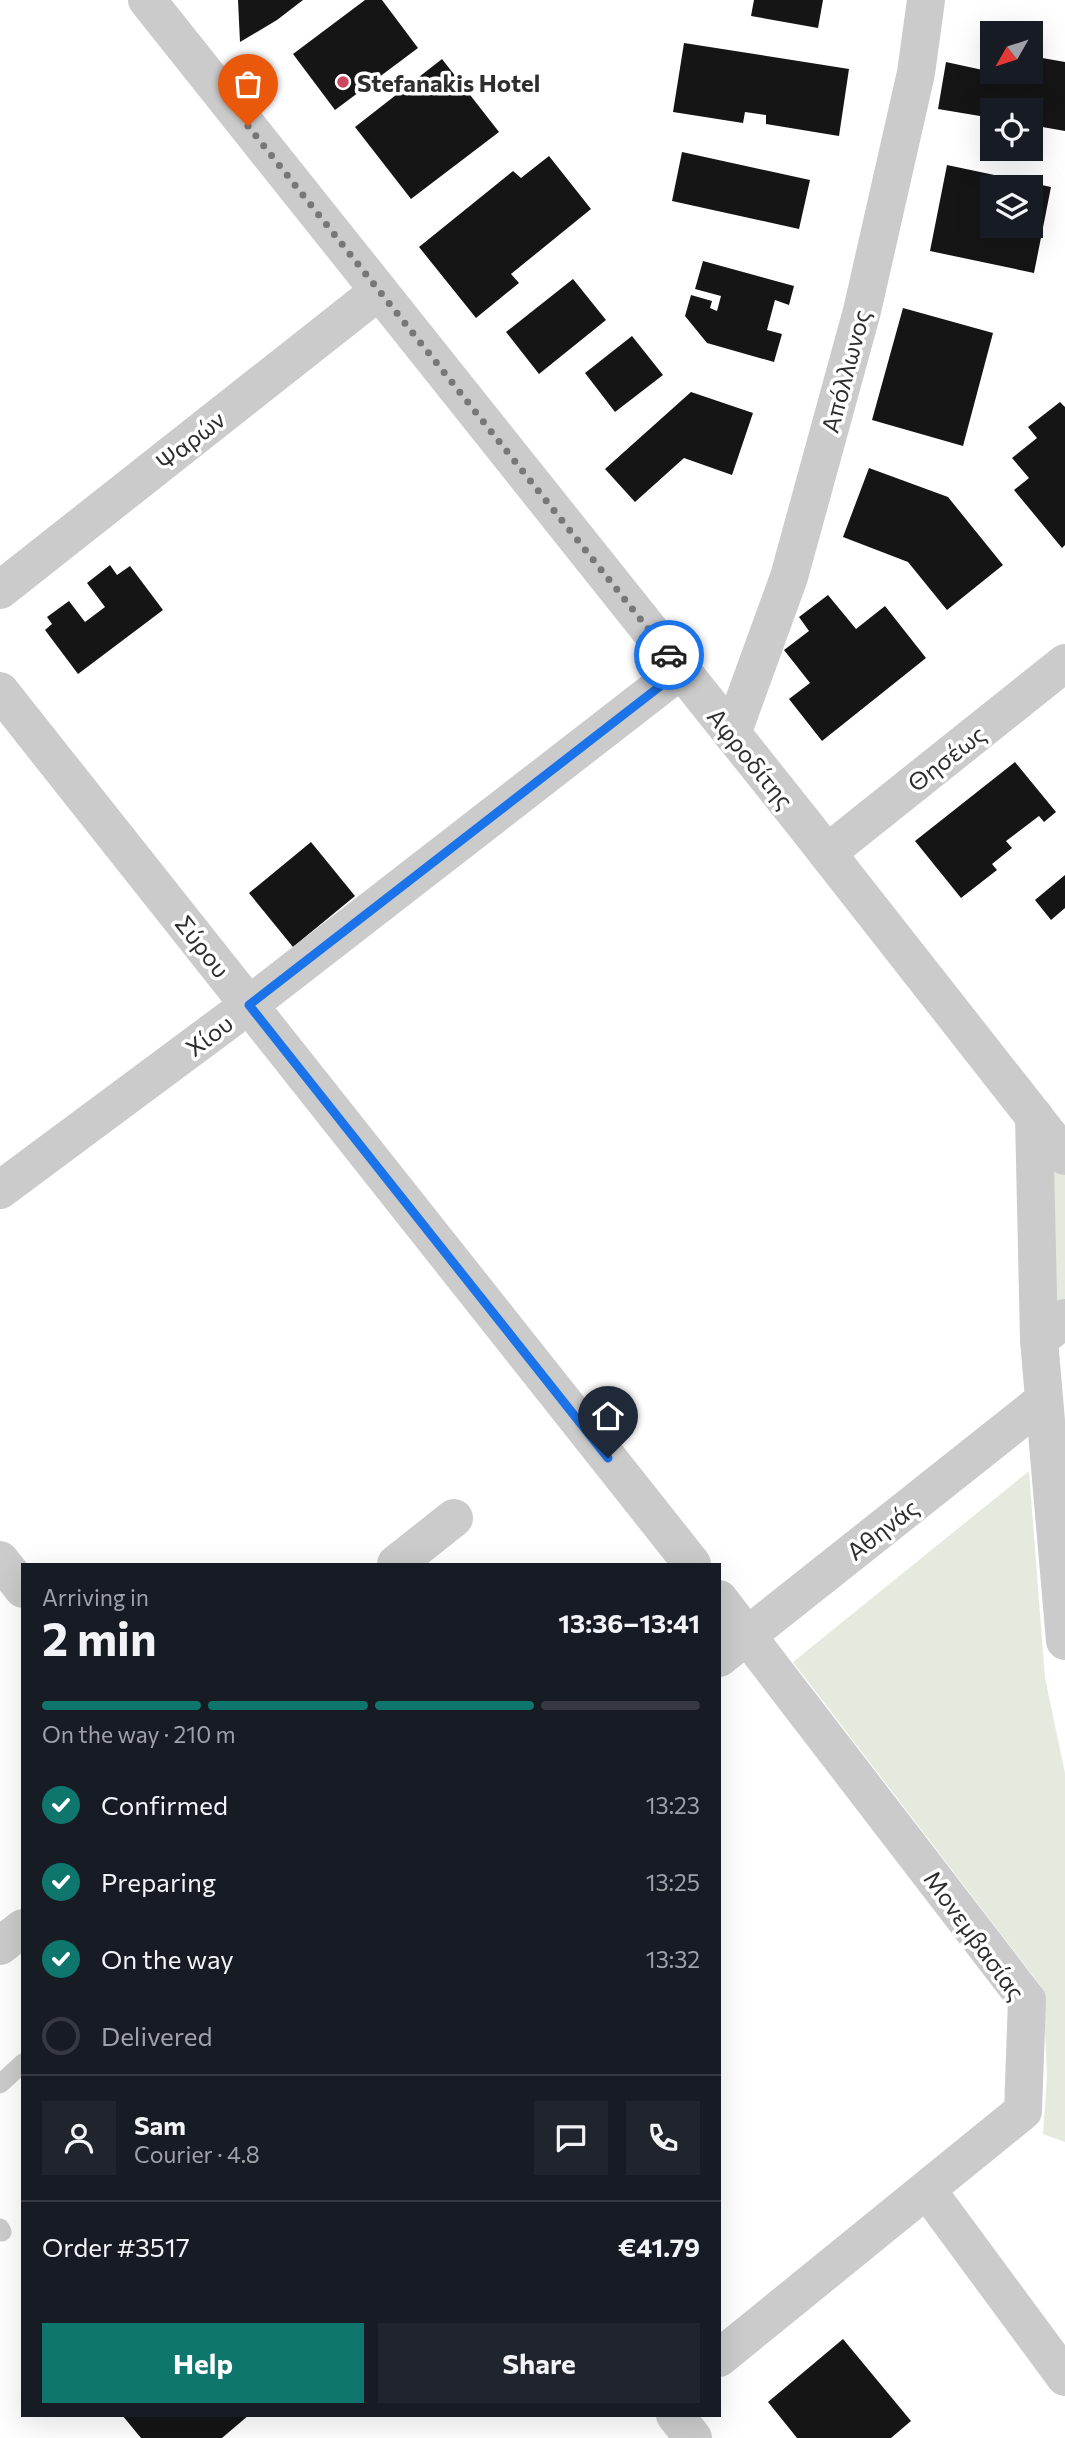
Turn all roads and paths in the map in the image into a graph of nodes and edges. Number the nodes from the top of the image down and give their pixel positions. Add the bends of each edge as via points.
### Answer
1 (926, 0) edge
2 (150, 1) edge
3 (379, 291) junction
4 (0, 590) edge
5 (1065, 663) edge
6 (681, 670) junction
7 (0, 691) edge
8 (732, 734) junction
9 (827, 853) junction
10 (249, 1005) junction
11 (1034, 1116) junction
12 (1065, 1156) edge
13 (0, 1190) edge
14 (1052, 1329) edge
15 (1044, 1400) junction
16 (454, 1518) dead end
17 (0, 1560) edge
18 (397, 1563) edge
19 (691, 1563) edge
20 (21, 1586) edge
21 (721, 1605) edge
22 (1065, 1641) edge
23 (734, 1647) edge
24 (21, 1930) edge
25 (0, 1946) edge
26 (21, 2065) edge
27 (0, 2084) edge
28 (927, 2190) junction
29 (721, 2356) edge
30 (1065, 2377) edge
31 (677, 2417) edge
32 (693, 2438) edge

1 - 8 street, Απόλλωνος via 916,73 862,311 789,577
2 - 3 street, Αφροδίτης
3 - 4 street, Ψαρών
3 - 6 street, Αφροδίτης
5 - 9 street, Θησέως
6 - 8 street, Αφροδίτης
6 - 10 street, Χίου
7 - 10 street, Σύρου
8 - 9 street, Αφροδίτης
9 - 11 street, Αφροδίτης
10 - 13 street, Χίου
10 - 19 street, Σύρου
11 - 12 street, Αφροδίτης
11 - 14 street
14 - 15 street
15 - 22 street
15 - 23 street, Αθηνάς
16 - 18 street
17 - 20 street
21 - 23 street
23 - 28 street, Movεμβασίας via 1027,2000 1023,2111
24 - 25 street
26 - 27 lane
28 - 29 street, Movεμβασίας
28 - 30 street
31 - 32 street

